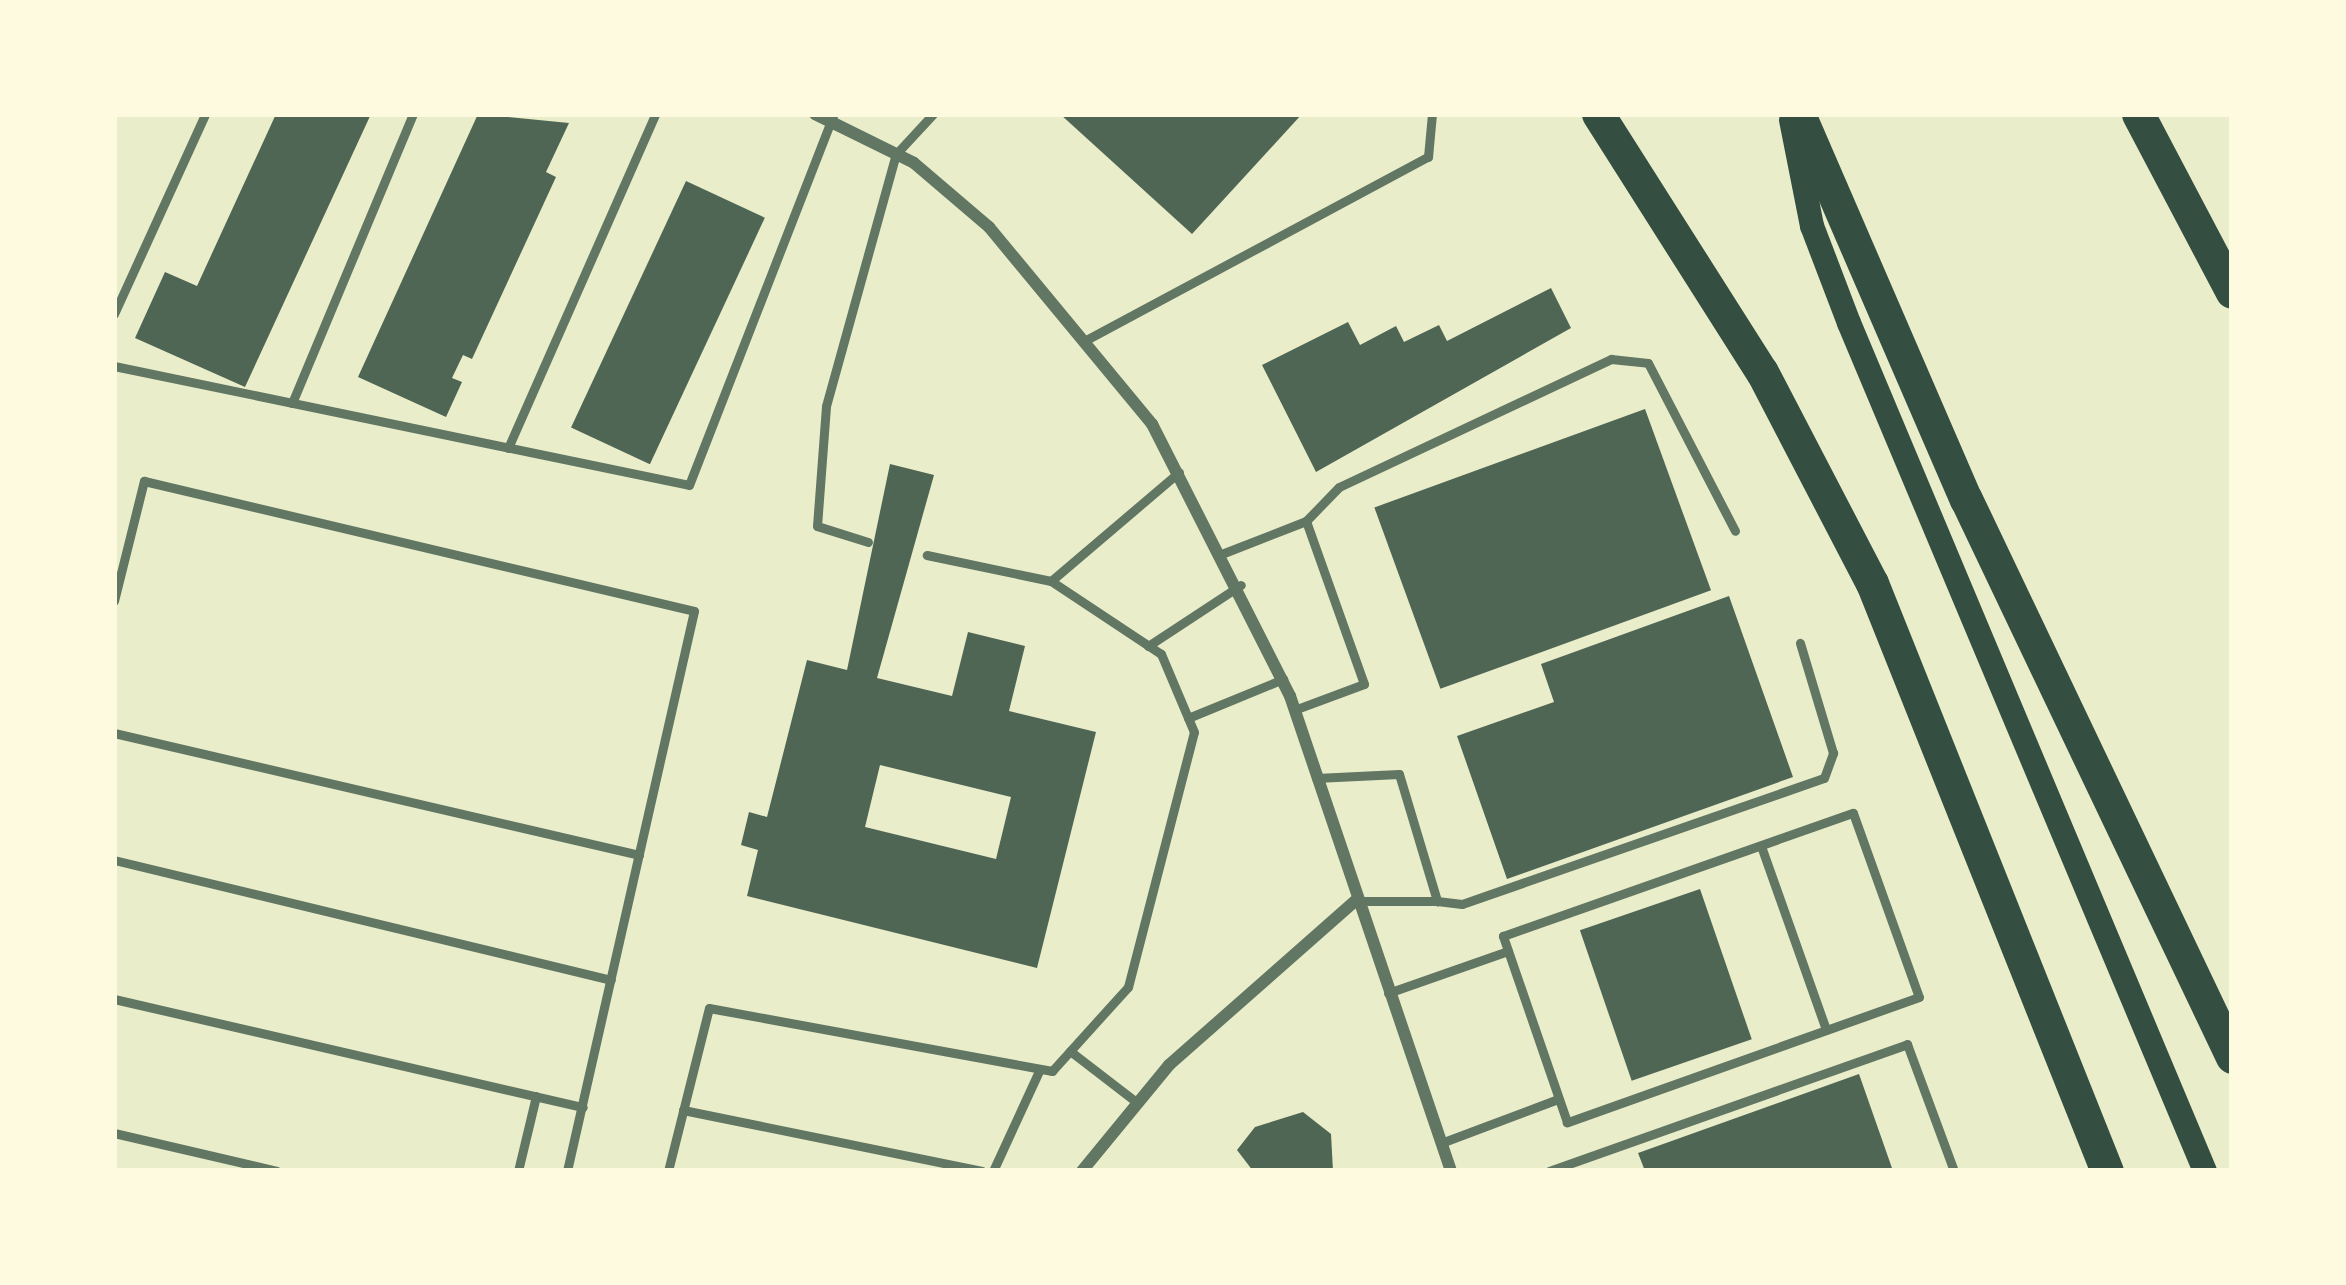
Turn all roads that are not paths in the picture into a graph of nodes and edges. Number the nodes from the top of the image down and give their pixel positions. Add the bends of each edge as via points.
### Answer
1 (205, 114) edge
2 (413, 114) edge
3 (655, 114) edge
4 (815, 114) edge
5 (933, 114) edge
6 (1432, 114) edge
7 (1598, 114) edge
8 (1790, 114) edge
9 (1799, 114) edge
10 (2138, 114) edge
11 (832, 118) edge
12 (896, 154) junction
13 (2232, 292) edge
14 (114, 314) edge
15 (1086, 340) junction
16 (114, 366) edge
17 (292, 403) junction
18 (508, 448) junction
19 (1178, 472) junction
20 (1306, 520) junction
21 (1735, 531) dead end
22 (868, 542) dead end
23 (1224, 553) junction
24 (927, 555) dead end
25 (1051, 581) junction
26 (1241, 585) junction
27 (114, 601) edge
28 (1801, 643) dead end
29 (1148, 646) junction
30 (1283, 679) junction
31 (1294, 710) junction
32 (1188, 718) junction
33 (114, 733) edge
34 (1316, 778) junction
35 (1761, 846) junction
36 (639, 855) junction
37 (114, 860) edge
38 (1437, 901) junction
39 (1355, 902) junction
40 (1508, 951) junction
41 (611, 980) junction
42 (1388, 993) junction
43 (114, 999) edge
44 (1826, 1030) junction
45 (1070, 1051) junction
46 (2232, 1057) edge
47 (1040, 1069) junction
48 (536, 1096) junction
49 (1558, 1099) junction
50 (1135, 1101) junction
51 (583, 1106) junction
52 (683, 1110) junction
53 (114, 1133) edge
54 (1441, 1143) junction
55 (1572, 1167) edge
56 (277, 1171) edge
57 (518, 1171) edge
58 (567, 1171) edge
59 (668, 1171) edge
60 (982, 1171) edge
61 (993, 1171) edge
62 (1082, 1171) edge
63 (1451, 1171) edge
64 (1549, 1171) edge
65 (1954, 1171) edge
66 (2107, 1171) edge
67 (2205, 1171) edge

1 - 14 lane
2 - 17 lane
3 - 18 lane
4 - 11 street
5 - 12 lane
6 - 15 lane via 1428,157
7 - 66 highway via 1733,323 1854,545
8 - 67 main road via 1812,226 1849,323
9 - 46 highway via 1966,499
10 - 13 highway
11 - 12 street
11 - 18 lane via 689,485
12 - 15 street via 989,227
12 - 22 lane via 826,406 817,526
15 - 19 street
16 - 17 lane
17 - 18 lane
19 - 23 street
19 - 25 lane
20 - 21 lane via 1339,487 1610,359 1648,363
20 - 23 lane
20 - 31 lane via 1364,684
23 - 26 street
24 - 25 lane
25 - 29 lane
26 - 29 lane
26 - 30 street
27 - 36 lane via 144,481 694,611
28 - 38 lane via 1833,754 1824,778 1462,904
29 - 32 lane
30 - 31 street
30 - 32 lane
31 - 34 street
32 - 45 lane via 1194,732 1128,986
33 - 36 lane
34 - 38 lane via 1399,774
34 - 39 street
35 - 40 lane via 1503,936
35 - 44 lane
35 - 44 lane via 1853,813 1919,997
36 - 41 lane
37 - 41 lane
38 - 39 lane
39 - 42 street
39 - 50 street
40 - 42 lane
40 - 49 lane
41 - 51 lane
42 - 54 street
43 - 48 lane
44 - 49 lane via 1567,1123
45 - 47 lane
45 - 50 lane
47 - 52 lane via 709,1008
47 - 61 lane
48 - 51 lane
48 - 57 lane
49 - 54 lane
50 - 62 street
51 - 58 lane
52 - 59 lane
52 - 60 lane
53 - 56 lane
54 - 63 street
55 - 64 lane
55 - 65 lane via 1907,1044

